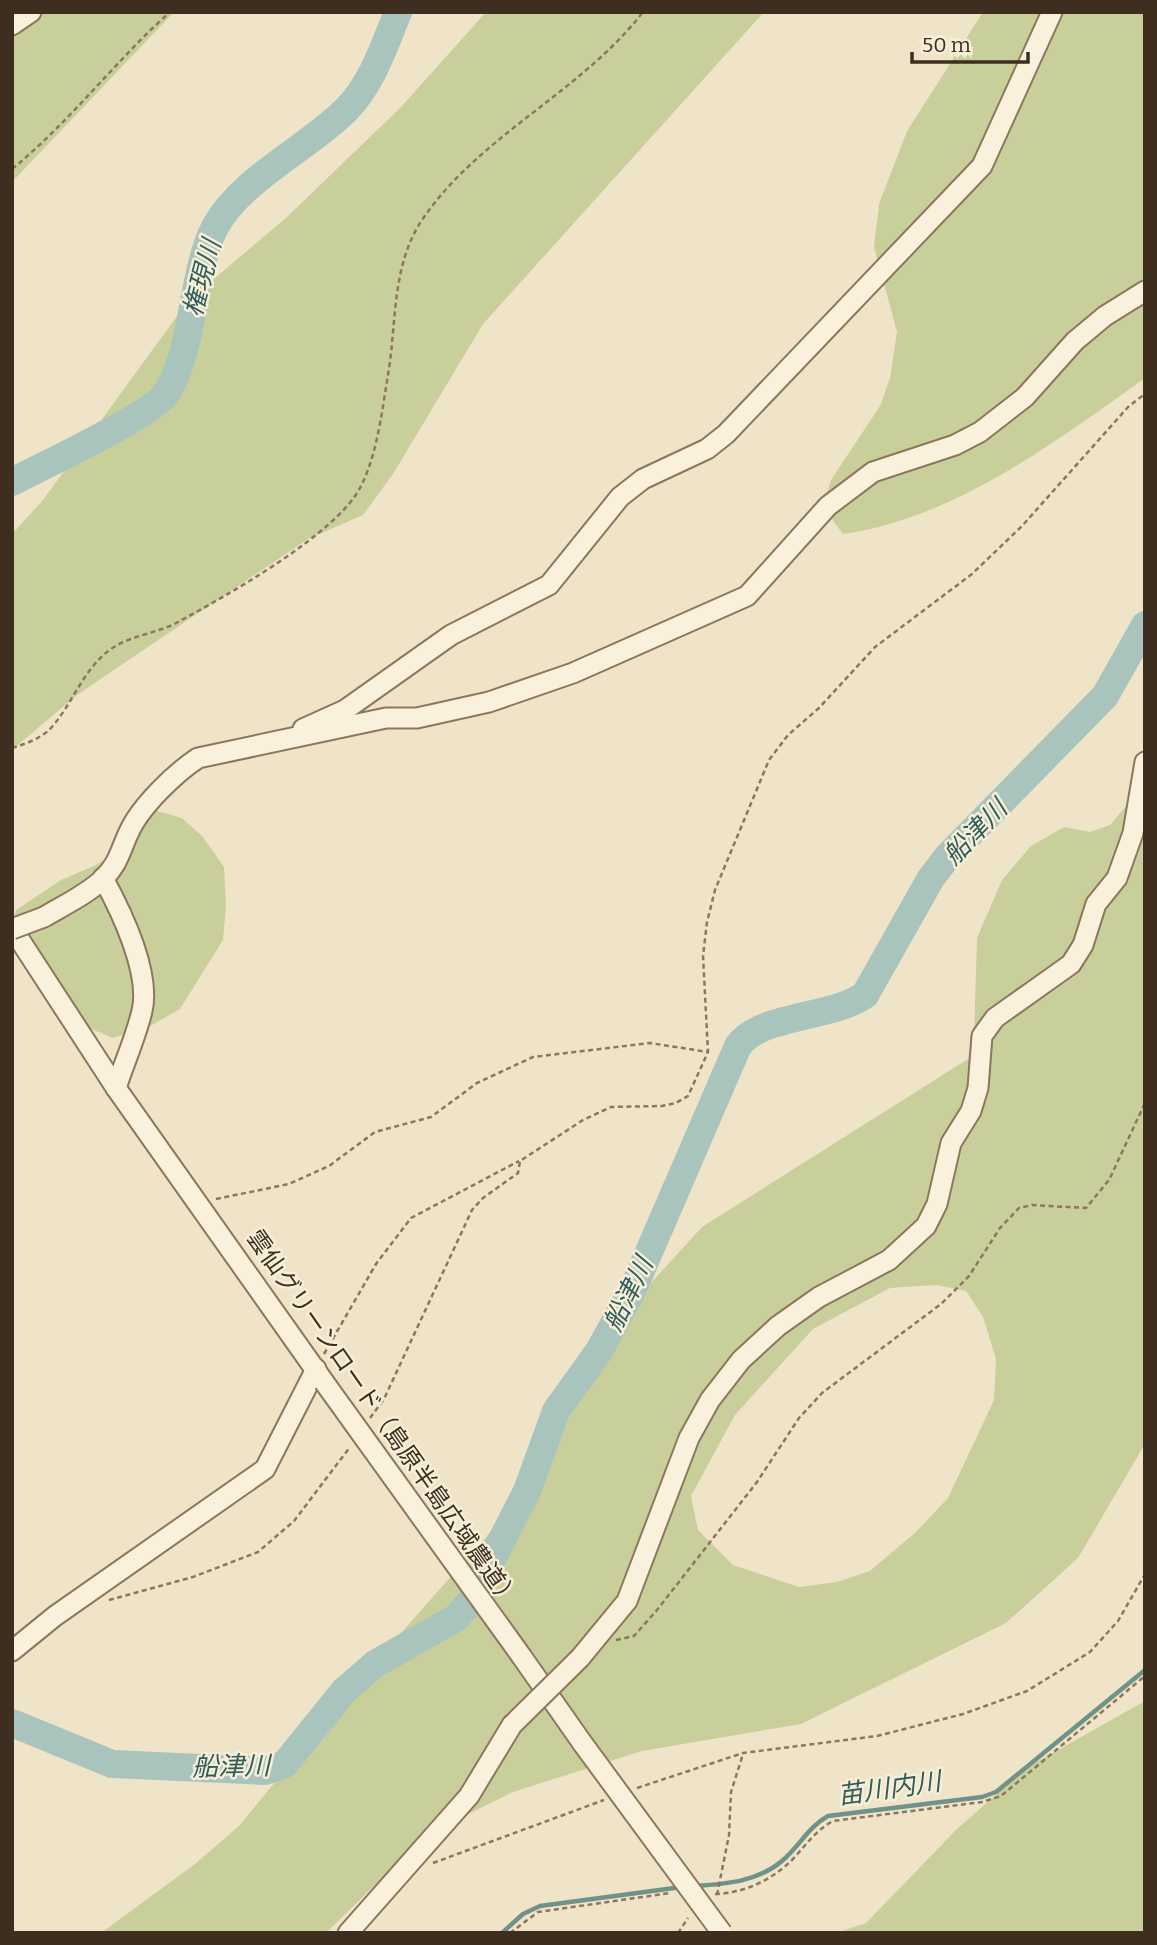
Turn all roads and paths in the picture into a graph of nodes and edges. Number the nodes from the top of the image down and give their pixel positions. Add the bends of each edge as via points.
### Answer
1 (31, 12) edge
2 (170, 12) edge
3 (643, 12) edge
4 (1052, 12) edge
5 (12, 25) edge
6 (12, 169) edge
7 (1145, 291) edge
8 (1145, 394) edge
9 (286, 741) junction
10 (12, 748) edge
11 (1145, 762) edge
12 (103, 878) junction
13 (12, 929) edge
14 (708, 1052) junction
15 (116, 1088) junction
16 (1145, 1103) edge
17 (520, 1161) junction
18 (199, 1202) junction
19 (320, 1376) junction
20 (369, 1420) dead end
21 (355, 1440) dead end
22 (1145, 1574) edge
23 (105, 1601) dead end
24 (634, 1636) dead end
25 (12, 1651) edge
26 (1145, 1676) edge
27 (743, 1753) junction
28 (632, 1790) dead end
29 (607, 1799) dead end
30 (427, 1865) dead end
31 (720, 1887) dead end
32 (676, 1892) dead end
33 (704, 1893) dead end
34 (348, 1933) edge
35 (510, 1933) edge
36 (722, 1933) edge

1 - 5 street
2 - 6 path via 132,46 51,137
3 - 10 path via 555,98 471,162 424,218 402,271 370,461 359,488 339,516 265,572 176,624 116,646 94,662 49,730
4 - 9 street via 982,166 726,434 707,449 643,479 620,497 549,585 451,635 345,710 292,733
7 - 9 street via 1075,341 1025,397 980,432 873,472 828,506 747,596 573,673 489,702 417,718 386,718
8 - 14 path via 1129,406 1022,526 972,574 875,648 769,760 715,890 707,922 703,956
9 - 12 street via 198,758 179,771 129,831 122,853
11 - 34 street, bridge via 1133,833 1116,878 1096,904 1083,945 1071,964 995,1018 982,1036 978,1088 971,1111 951,1143 937,1204 926,1226 889,1260 819,1297 741,1360 710,1400 689,1438 626,1601 580,1658 512,1725 469,1796
12 - 13 street, bridge via 44,917
12 - 15 street via 141,970 143,1009
13 - 15 street, 雲仙グリーンロード（島原半島広域農道）
14 - 17 path via 688,1096 676,1103 611,1107
14 - 18 path via 650,1044 533,1057 477,1083 431,1117 375,1132 329,1166 289,1184
15 - 18 street, 雲仙グリーンロード（島原半島広域農道）
16 - 24 path via 1109,1180 1086,1208 1019,1208 969,1276 941,1304 822,1393
17 - 19 path via 422,1211 402,1227 376,1264
17 - 20 path via 518,1173 472,1210 384,1399
18 - 19 street, 雲仙グリーンロード（島原半島広域農道）
19 - 25 street via 265,1469
19 - 36 street, 雲仙グリーンロード（島原半島広域農道）, bridge
21 - 23 path via 294,1521 258,1552 193,1577
22 - 27 path via 1118,1621 1090,1652 1027,1691 963,1714 877,1736
26 - 33 path via 1001,1796 833,1821 757,1885 741,1891
27 - 28 path
27 - 31 path via 732,1792
29 - 30 path
32 - 35 path via 538,1912

